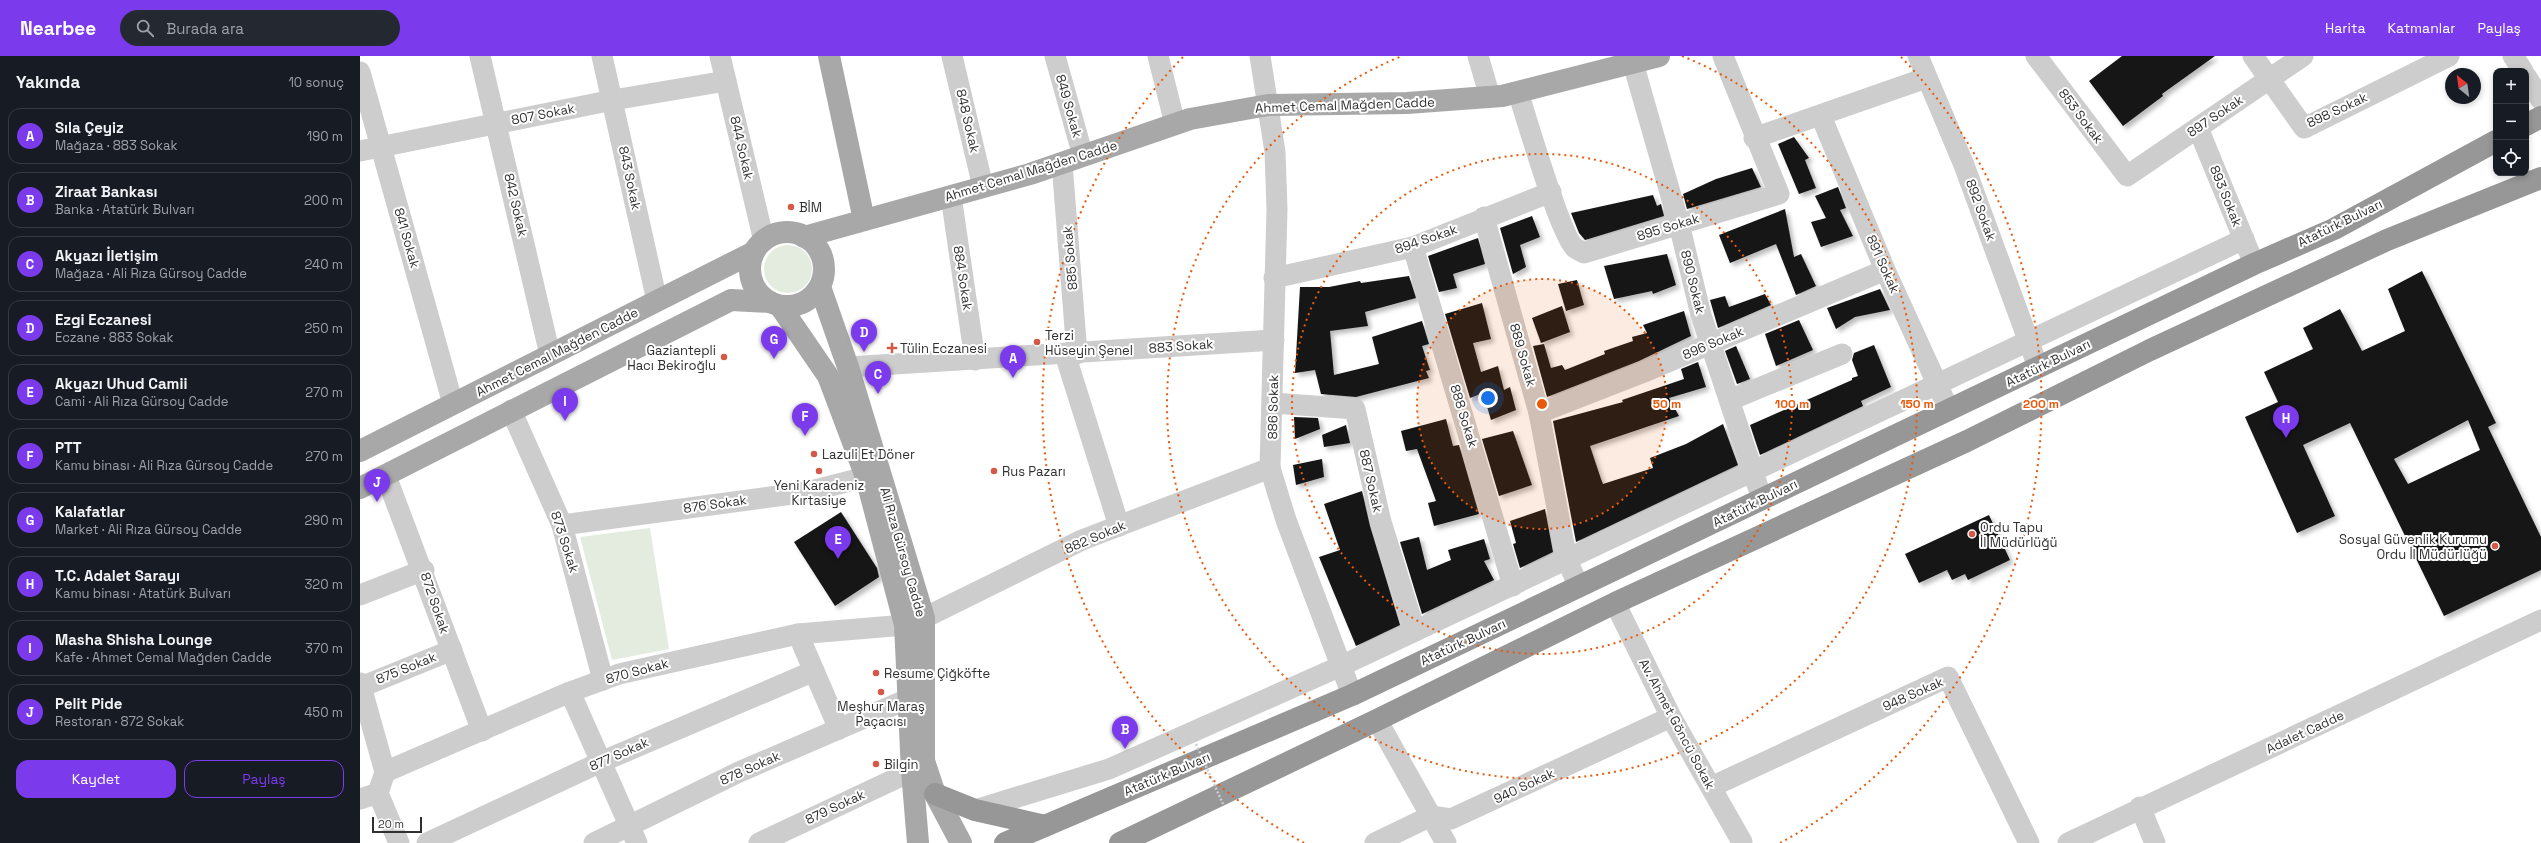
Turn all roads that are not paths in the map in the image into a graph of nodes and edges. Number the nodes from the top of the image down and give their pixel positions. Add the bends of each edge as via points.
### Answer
1 (480, 56) edge
2 (602, 56) edge
3 (720, 56) edge
4 (829, 56) edge
5 (952, 56) edge
6 (1055, 56) edge
7 (1158, 56) edge
8 (1260, 56) edge
9 (1478, 56) edge
10 (1723, 56) edge
11 (1918, 56) edge
12 (2036, 56) edge
13 (2253, 56) edge
14 (2303, 56) edge
15 (2449, 56) edge
16 (2513, 56) edge
17 (1647, 58) edge
18 (2521, 68) edge
19 (360, 72) edge
20 (1926, 78) junction
21 (2270, 79) junction
22 (726, 81) junction
23 (2529, 81) edge
24 (1518, 92) junction
25 (1490, 97) junction
26 (613, 100) junction
27 (2541, 100) edge
28 (1268, 105) junction
29 (1821, 116) junction
30 (2541, 117) edge
31 (497, 123) junction
32 (2529, 123) edge
33 (1175, 124) junction
34 (2198, 128) junction
35 (1754, 138) junction
36 (2493, 143) edge
37 (381, 146) junction
38 (360, 151) edge
39 (1083, 156) junction
40 (1062, 163) junction
41 (2127, 176) joint
42 (2537, 183) edge
43 (983, 187) junction
44 (1551, 192) junction
45 (950, 196) junction
46 (1484, 217) junction
47 (864, 220) junction
48 (1678, 224) junction
49 (804, 237) junction
50 (2244, 239) junction
51 (759, 247) junction
52 (1413, 247) junction
53 (2254, 264) junction
54 (1885, 270) junction
55 (1274, 278) junction
56 (820, 287) junction
57 (657, 301) junction
58 (775, 304) junction
59 (1274, 340) junction
60 (2028, 341) junction
61 (1711, 343) junction
62 (1071, 354) junction
63 (1842, 354) dead end
64 (550, 355) junction
65 (975, 360) junction
66 (848, 367) junction
67 (2038, 367) junction
68 (1937, 383) junction
69 (1730, 400) junction
70 (1273, 403) junction
71 (453, 404) junction
72 (510, 410) junction
73 (1949, 410) junction
74 (1539, 413) junction
75 (360, 451) edge
76 (1270, 468) junction
77 (1753, 471) junction
78 (386, 476) junction
79 (866, 477) junction
80 (360, 488) edge
81 (1762, 499) junction
82 (562, 525) junction
83 (1119, 526) junction
84 (1568, 560) junction
85 (424, 570) junction
86 (1513, 586) junction
87 (1579, 587) junction
88 (360, 595) edge
89 (1615, 603) junction
90 (2541, 620) edge
91 (915, 622) junction
92 (1415, 631) junction
93 (798, 634) junction
94 (452, 650) junction
95 (1341, 666) junction
96 (814, 671) junction
97 (603, 680) junction
98 (360, 685) edge
99 (570, 692) junction
100 (1352, 695) junction
101 (908, 699) junction
102 (1672, 717) junction
103 (1377, 720) junction
104 (839, 729) junction
105 (482, 731) junction
106 (601, 762) junction
107 (912, 771) junction
108 (385, 772) junction
109 (1711, 787) junction
110 (935, 794) junction
111 (369, 796) edge
112 (2140, 807) junction
113 (976, 810) junction
114 (1431, 816) junction
115 (1044, 826) junction
116 (633, 835) edge
117 (1148, 837) edge
118 (399, 843) edge
119 (427, 843) edge
120 (594, 843) edge
121 (759, 843) edge
122 (918, 843) edge
123 (961, 843) edge
124 (1005, 843) edge
125 (1120, 843) edge
126 (1375, 843) edge
127 (1446, 843) edge
128 (1744, 843) edge
129 (2029, 843) edge
130 (2068, 843) edge
131 (2154, 843) edge

1 - 31 street, 842 Sokak
2 - 26 street, 843 Sokak
3 - 22 street, 844 Sokak
4 - 47 main road
5 - 43 street, 848 Sokak
6 - 39 street, 849 Sokak
7 - 33 street
8 - 28 street, 886 Sokak
9 - 25 street
10 - 35 street, 895 Sokak
11 - 20 street, 892 Sokak
12 - 41 street, 853 Sokak
13 - 21 street, 898 Sokak
14 - 21 street, 897 Sokak
15 - 21 street, 898 Sokak via 2304,128
16 - 18 street
17 - 24 main road, Ahmet Cemal Mağden Cadde
17 - 48 street, 890 Sokak
19 - 37 street, 841 Sokak
20 - 29 street
20 - 60 street, 892 Sokak via 1964,164
21 - 34 street, 897 Sokak
22 - 26 street, 807 Sokak
22 - 51 street, 844 Sokak
23 - 27 street
24 - 25 main road, Ahmet Cemal Mağden Cadde
24 - 44 street, 895 Sokak
25 - 28 main road, Ahmet Cemal Mağden Cadde via 1407,103
26 - 31 street, 807 Sokak
26 - 57 street, 843 Sokak
28 - 33 main road, Ahmet Cemal Mağden Cadde
28 - 55 street, 886 Sokak via 1275,152 1277,209
29 - 35 street
29 - 54 street, 891 Sokak
30 - 32 highway
31 - 37 street, 807 Sokak
31 - 64 street, 842 Sokak
33 - 39 main road, Ahmet Cemal Mağden Cadde
34 - 41 street, 897 Sokak
34 - 50 street, 893 Sokak
35 - 48 street, 895 Sokak via 1779,194
36 - 53 highway, Atatürk Bulvarı via 2334,229
37 - 38 street, 807 Sokak
37 - 71 street, 841 Sokak
39 - 40 main road, Ahmet Cemal Mağden Cadde
40 - 43 main road, Ahmet Cemal Mağden Cadde
40 - 62 street, 885 Sokak
42 - 89 highway via 2388,240 2150,350 1967,441
43 - 45 main road, Ahmet Cemal Mağden Cadde
44 - 46 street, 894 Sokak
44 - 48 street, 895 Sokak via 1570,239 1575,248 1584,252
45 - 47 main road, Ahmet Cemal Mağden Cadde
45 - 65 street, 884 Sokak
46 - 52 street, 894 Sokak
46 - 74 street, 889 Sokak
47 - 49 main road, Ahmet Cemal Mağden Cadde
48 - 61 street, 890 Sokak
49 - 51 main road via 783,233
49 - 56 main road via 820,253 823,276
50 - 53 street, 893 Sokak
50 - 60 street
51 - 57 main road, Ahmet Cemal Mağden Cadde
51 - 58 main road via 751,263 752,280 760,295
52 - 55 street, 894 Sokak
52 - 86 street, 888 Sokak
53 - 67 highway, Atatürk Bulvarı
54 - 61 street, 896 Sokak
54 - 68 street, 891 Sokak
55 - 59 street, 886 Sokak
56 - 58 main road via 803,302 792,306
56 - 66 main road, Ali Rıza Gürsoy Cadde
57 - 64 main road, Ahmet Cemal Mağden Cadde
58 - 72 main road via 731,300
58 - 79 main road, Ali Rıza Gürsoy Cadde via 828,376
59 - 62 street, 883 Sokak
59 - 70 street, 886 Sokak
60 - 67 street, 892 Sokak
60 - 68 street
61 - 69 street, 890 Sokak
61 - 74 street, 896 Sokak
62 - 65 street, 883 Sokak
62 - 83 street, 885 Sokak
63 - 69 street
64 - 71 main road, Ahmet Cemal Mağden Cadde
65 - 66 street, 883 Sokak
66 - 91 main road, Ali Rıza Gürsoy Cadde
67 - 73 highway, Atatürk Bulvarı
68 - 73 street, 891 Sokak
68 - 77 street
69 - 77 street, 890 Sokak
70 - 76 street, 886 Sokak
70 - 92 street, 887 Sokak via 1355,409 1381,522
71 - 75 main road, Ahmet Cemal Mağden Cadde
72 - 78 main road
72 - 82 street, 873 Sokak
73 - 81 highway, Atatürk Bulvarı
74 - 84 street, 889 Sokak
76 - 83 street, 882 Sokak
76 - 95 street, 886 Sokak via 1286,520
77 - 81 street, 890 Sokak
77 - 84 street
78 - 80 main road
78 - 85 street, 872 Sokak
79 - 82 street, 876 Sokak via 807,492
79 - 91 main road, Ali Rıza Gürsoy Cadde
81 - 87 highway, Atatürk Bulvarı
82 - 97 street, 873 Sokak
83 - 91 street, 882 Sokak via 1082,540
84 - 86 street
84 - 87 street, 889 Sokak
85 - 88 street
85 - 94 street, 872 Sokak
86 - 92 street
87 - 100 highway, Atatürk Bulvarı
89 - 102 street, Av. Ahmet Göncü Sokak
89 - 103 highway
90 - 112 street, Adalet Cadde
91 - 93 street, 870 Sokak
91 - 101 main road, Ali Rıza Gürsoy Cadde
91 - 110 main road, Ali Rıza Gürsoy Cadde via 924,761
92 - 95 street
93 - 96 street
93 - 97 street, 870 Sokak
94 - 98 street, 875 Sokak
94 - 105 street, 872 Sokak
95 - 100 street, 886 Sokak
95 - 113 street via 1109,769
96 - 104 street
96 - 106 street, 877 Sokak
97 - 99 street, 870 Sokak
98 - 108 street
99 - 105 street, 870 Sokak
99 - 106 street
100 - 115 highway, Atatürk Bulvarı
101 - 104 street, 878 Sokak
101 - 107 main road, Ali Rıza Gürsoy Cadde
102 - 109 street, Av. Ahmet Göncü Sokak
102 - 114 street, 940 Sokak via 1451,819
103 - 114 street
103 - 117 highway
104 - 116 street, 878 Sokak via 739,772
105 - 108 street, 870 Sokak
106 - 116 street
106 - 119 street, 877 Sokak
107 - 121 street, 879 Sokak
107 - 122 main road, Ali Rıza Gürsoy Cadde
108 - 111 street
109 - 128 street, Av. Ahmet Göncü Sokak
109 - 129 street, 948 Sokak via 1948,677
110 - 113 highway
110 - 123 main road, Ali Rıza Gürsoy Cadde
111 - 118 street
112 - 130 street, Adalet Cadde
112 - 131 street
113 - 115 highway
114 - 126 street
114 - 127 street
115 - 124 highway, Atatürk Bulvarı
116 - 120 street, 878 Sokak
117 - 125 highway

